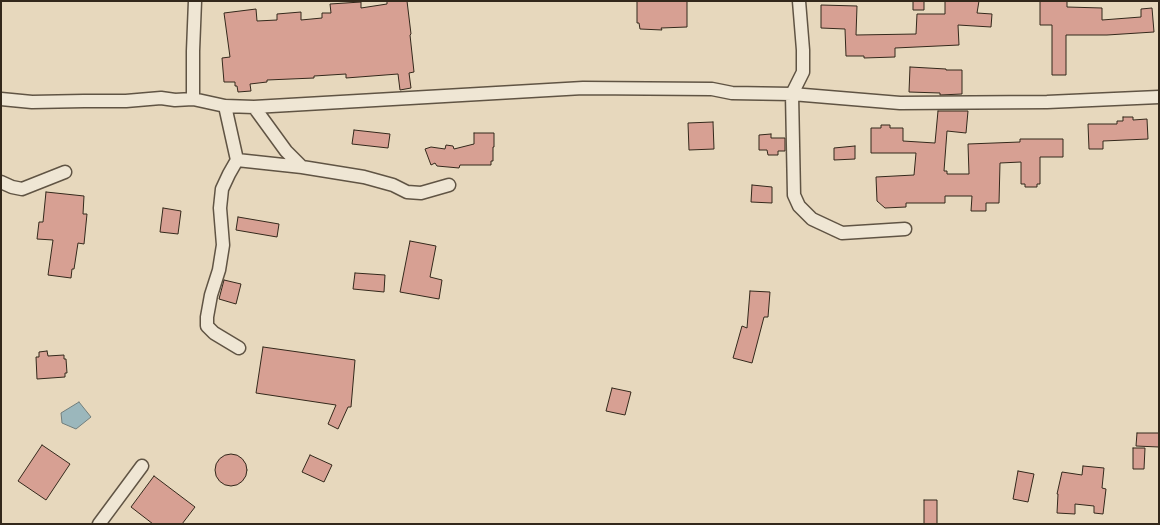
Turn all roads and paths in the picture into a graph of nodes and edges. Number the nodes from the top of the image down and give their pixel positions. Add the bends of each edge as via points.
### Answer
1 (195, 1) edge
2 (798, 1) edge
3 (792, 94) junction
4 (1159, 97) edge
5 (1, 99) edge
6 (193, 99) junction
7 (225, 106) junction
8 (254, 107) junction
9 (238, 160) junction
10 (302, 167) junction
11 (65, 172) dead end
12 (1, 182) edge
13 (449, 185) dead end
14 (906, 229) dead end
15 (239, 348) dead end
16 (142, 466) dead end
17 (99, 524) edge

1 - 6 street
2 - 3 street via 803,72
3 - 4 street via 900,103
3 - 8 street via 732,93 712,89 583,88
3 - 14 street via 794,195 799,206 812,219 842,233
5 - 6 street via 32,102
6 - 7 street
7 - 8 street
7 - 9 street
8 - 10 street
9 - 10 street
9 - 15 street via 222,189 223,245 207,317 208,326 214,333
10 - 13 street via 364,177 393,184 407,192 421,193
11 - 12 street via 22,189
16 - 17 street

